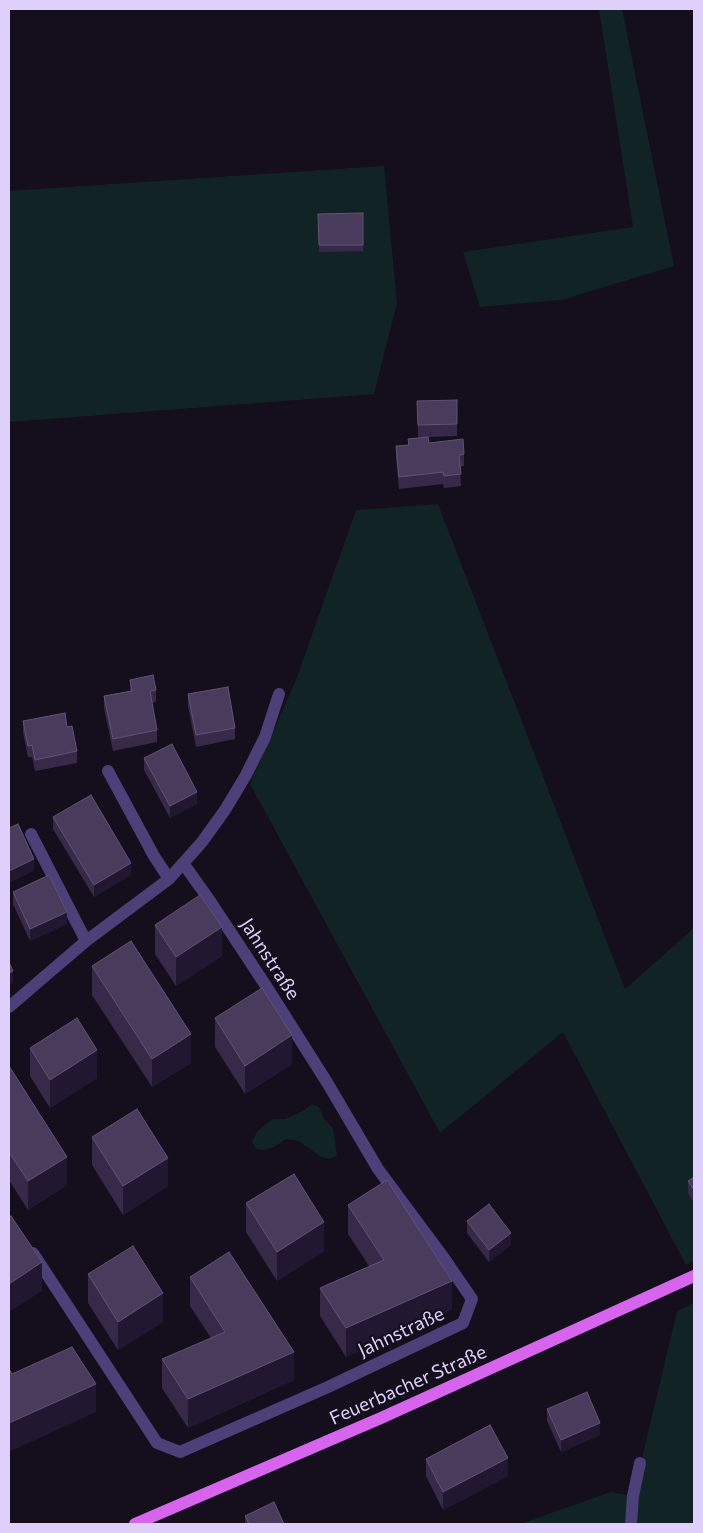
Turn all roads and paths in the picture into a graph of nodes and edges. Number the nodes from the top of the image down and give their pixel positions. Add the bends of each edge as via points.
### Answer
1 (280, 694) dead end
2 (108, 772) dead end
3 (31, 834) dead end
4 (183, 864) junction
5 (169, 879) junction
6 (86, 941) junction
7 (9, 1007) edge
8 (25, 1240) edge
9 (694, 1276) edge
10 (640, 1463) dead end
11 (135, 1524) edge
12 (631, 1524) edge

1 - 4 street via 265,737 246,776 210,832
2 - 5 street
3 - 6 street
4 - 5 street
4 - 8 street, Jahnstraße via 268,989 378,1168 472,1299 463,1323 180,1452 157,1443
5 - 6 street
6 - 7 street
9 - 11 main road, Feuerbacher Straße via 381,1418
10 - 12 street

